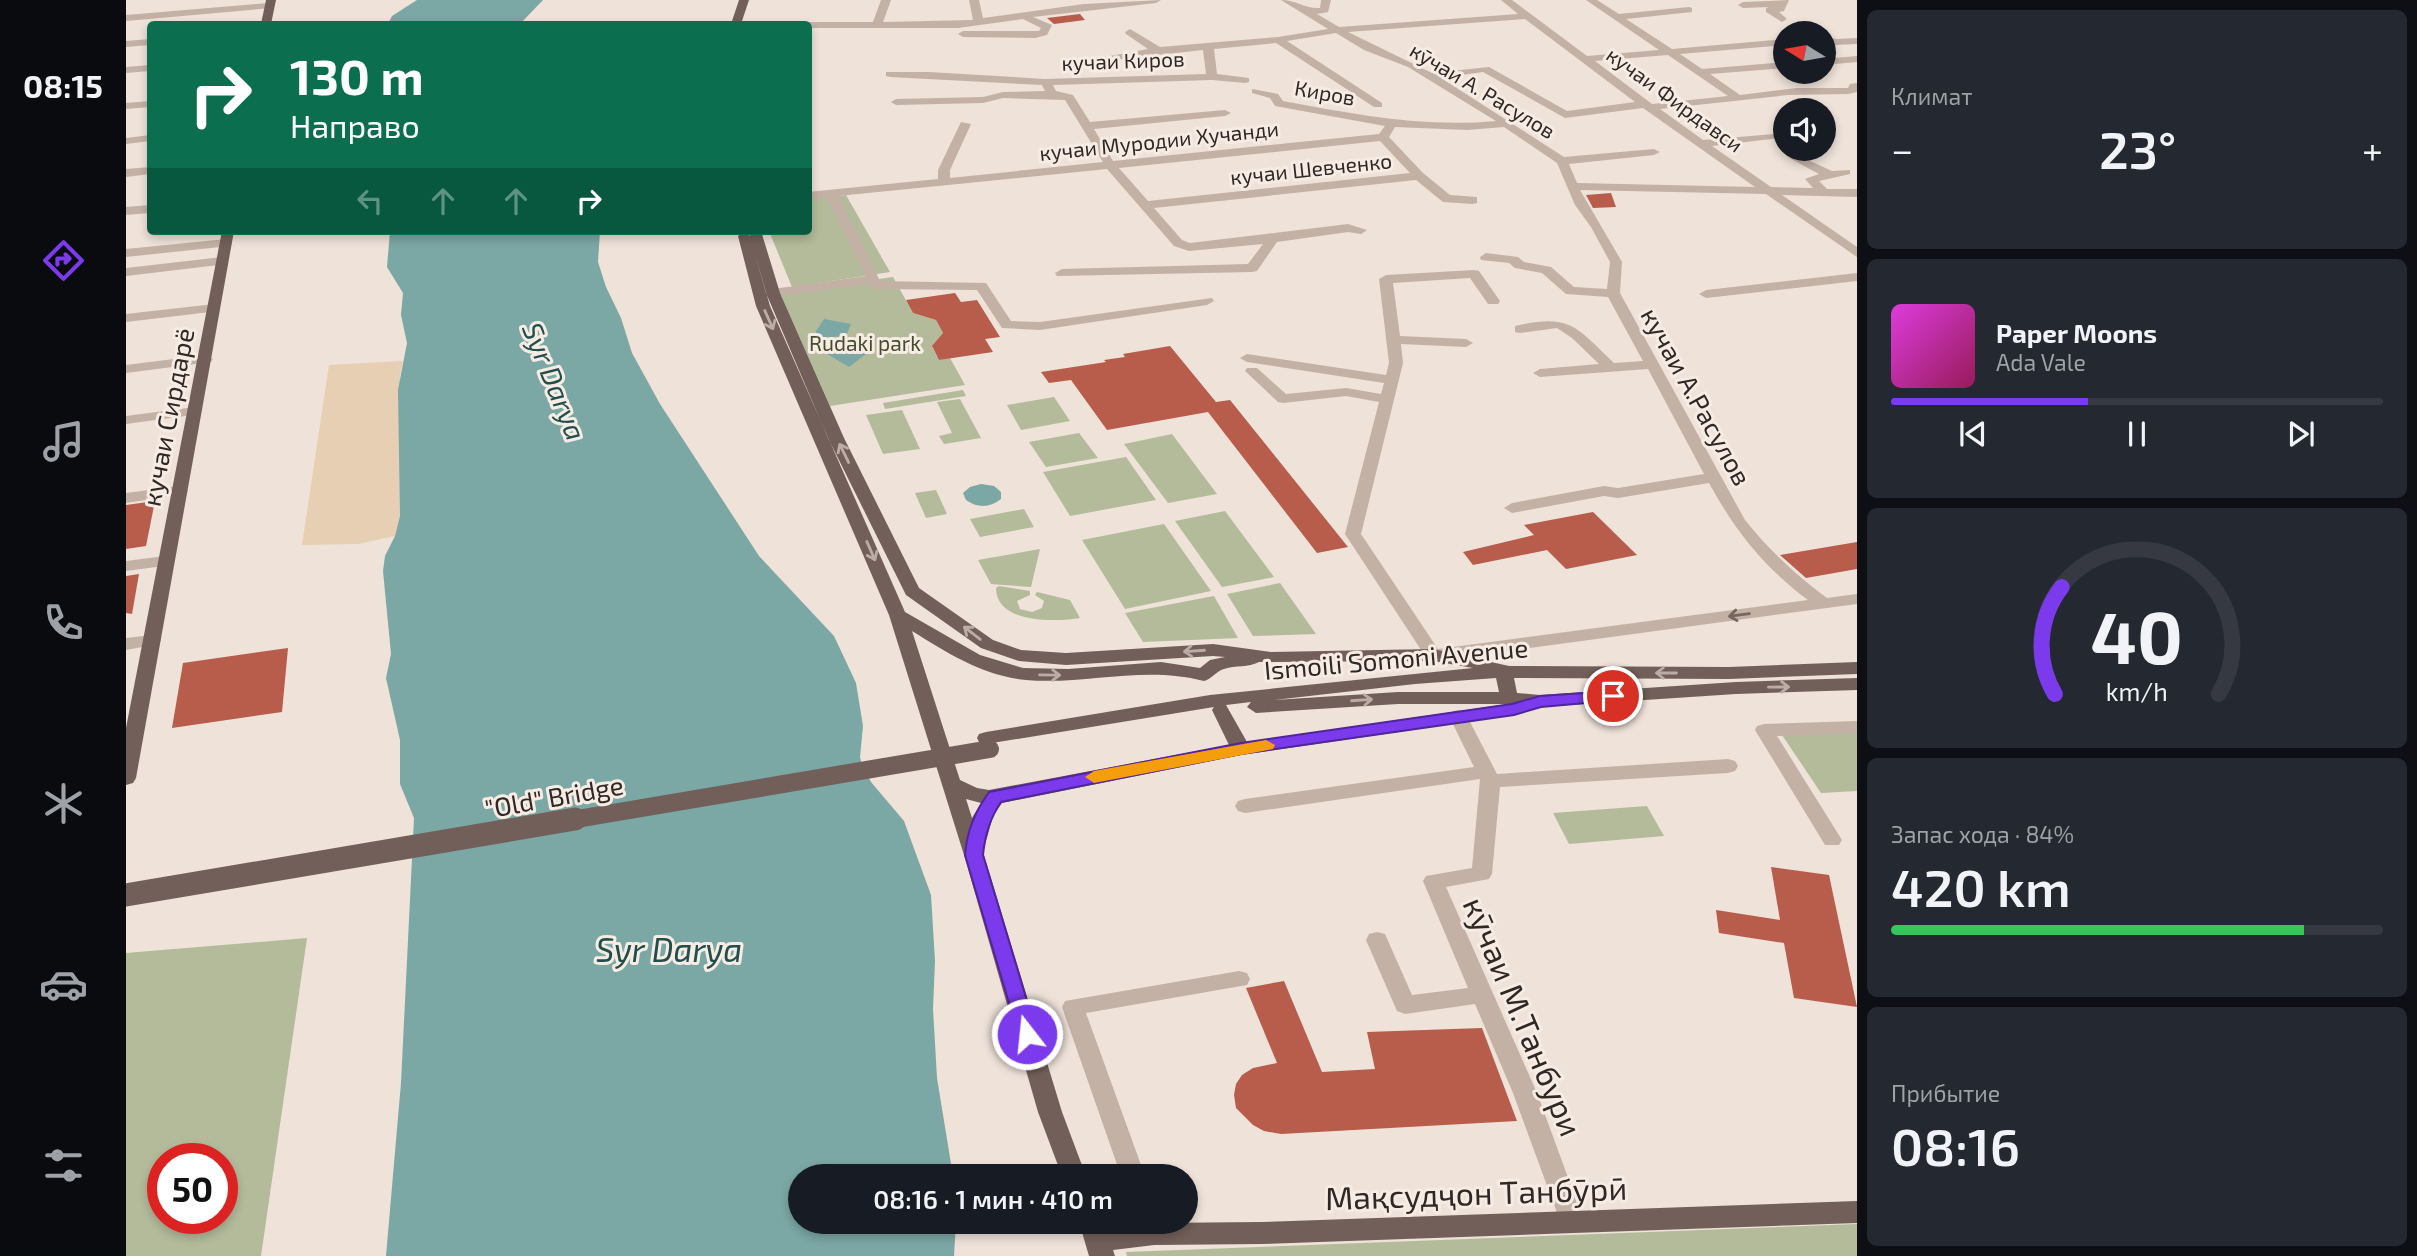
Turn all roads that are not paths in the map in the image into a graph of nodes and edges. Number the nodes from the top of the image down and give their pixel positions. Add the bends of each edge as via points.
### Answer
1 (744, 0) edge
2 (749, 0) edge
3 (886, 0) edge
4 (974, 0) edge
5 (1156, 0) edge
6 (1286, 0) edge
7 (1326, 0) edge
8 (1506, 0) edge
9 (1591, 0) edge
10 (1779, 2) edge
11 (270, 3) edge
12 (1082, 3) edge
13 (1743, 5) dead end
14 (1689, 10) dead end
15 (1306, 12) junction
16 (1025, 16) junction
17 (1527, 16) junction
18 (1616, 17) junction
19 (126, 18) edge
20 (1782, 19) dead end
21 (267, 21) edge
22 (737, 21) edge
23 (743, 21) edge
24 (979, 23) junction
25 (812, 25) edge
26 (877, 26) junction
27 (926, 26) junction
28 (1338, 30) junction
29 (1130, 32) dead end
30 (1278, 40) junction
31 (1857, 41) edge
32 (147, 42) edge
33 (1773, 42) edge
34 (1836, 42) edge
35 (126, 44) edge
36 (1208, 45) junction
37 (1157, 50) junction
38 (1669, 52) junction
39 (1104, 58) dead end
40 (1586, 59) junction
41 (1857, 59) edge
42 (1836, 61) edge
43 (1773, 66) edge
44 (147, 68) edge
45 (1043, 69) dead end
46 (126, 70) edge
47 (1700, 72) junction
48 (890, 74) dead end
49 (1212, 76) junction
50 (1431, 76) junction
51 (1245, 80) dead end
52 (1046, 82) junction
53 (1855, 86) edge
54 (1256, 91) dead end
55 (1052, 94) junction
56 (1738, 98) junction
57 (897, 102) dead end
58 (147, 104) edge
59 (1378, 105) dead end
60 (126, 106) edge
61 (1647, 106) junction
62 (1225, 113) dead end
63 (1507, 123) junction
64 (965, 124) dead end
65 (1392, 124) junction
66 (1086, 126) junction
67 (1383, 136) junction
68 (1773, 136) edge
69 (147, 138) edge
70 (126, 141) edge
71 (1703, 143) junction
72 (1654, 152) dead end
73 (1562, 161) junction
74 (1801, 161) edge
75 (1110, 164) junction
76 (147, 171) edge
77 (1846, 172) dead end
78 (126, 173) edge
79 (1831, 175) junction
80 (1419, 176) junction
81 (944, 183) junction
82 (1573, 186) junction
83 (1768, 189) junction
84 (1824, 193) junction
85 (1857, 193) edge
86 (831, 194) junction
87 (812, 196) edge
88 (1473, 200) dead end
89 (1145, 205) junction
90 (147, 209) edge
91 (126, 211) edge
92 (1355, 229) dead end
93 (744, 235) edge
94 (756, 235) edge
95 (227, 237) edge
96 (1273, 239) junction
97 (126, 253) edge
98 (1857, 253) edge
99 (1486, 257) dead end
100 (222, 261) junction
101 (126, 272) edge
102 (1062, 274) dead end
103 (1857, 277) edge
104 (874, 279) junction
105 (773, 293) junction
106 (1613, 293) junction
107 (1706, 294) dead end
108 (1207, 301) dead end
109 (1493, 301) dead end
110 (214, 308) junction
111 (126, 318) edge
112 (1520, 328) dead end
113 (1394, 340) junction
114 (1466, 343) dead end
115 (206, 359) junction
116 (1651, 365) junction
117 (1612, 368) junction
118 (126, 369) edge
119 (1539, 373) dead end
120 (1391, 380) junction
121 (1386, 399) junction
122 (195, 411) junction
123 (126, 420) edge
124 (1715, 477) junction
125 (180, 491) junction
126 (126, 498) edge
127 (1511, 509) dead end
128 (166, 561) junction
129 (126, 566) edge
130 (1857, 599) edge
131 (1815, 605) junction
132 (936, 607) junction
133 (898, 615) junction
134 (152, 640) junction
135 (126, 644) edge
136 (1433, 655) junction
137 (1271, 658) junction
138 (1857, 668) edge
139 (1504, 672) junction
140 (1204, 675) junction
141 (1857, 684) edge
142 (1509, 697) junction
143 (1540, 701) junction
144 (1215, 705) junction
145 (1458, 716) junction
146 (131, 726) edge
147 (1857, 727) edge
148 (988, 744) junction
149 (1241, 749) junction
150 (1728, 766) dead end
151 (1488, 776) junction
152 (126, 778) edge
153 (949, 782) junction
154 (996, 797) junction
155 (1245, 806) dead end
156 (1832, 840) dead end
157 (974, 855) junction
158 (126, 884) edge
159 (126, 895) edge
160 (1377, 940) dead end
161 (1239, 979) dead end
162 (1481, 995) junction
163 (1070, 1164) edge
164 (1129, 1164) edge
165 (1857, 1212) edge
166 (1572, 1221) junction
167 (1198, 1230) edge
168 (1122, 1234) edge
169 (1097, 1239) edge

1 - 22 main road
2 - 23 main road
3 - 26 street
4 - 24 street
5 - 12 street
6 - 15 street, кӯчаи А. Расулов
7 - 15 street via 1325,10
8 - 17 street, кучаи Фирдавси
9 - 18 street
10 - 13 street
10 - 20 street via 1781,9 1769,10
11 - 19 street
11 - 21 main road
12 - 16 street
14 - 18 street
15 - 28 street, кӯчаи А. Расулов
16 - 24 street
16 - 27 street via 1038,25 1047,24 1043,33 963,34
17 - 28 street
17 - 40 street, кучаи Фирдавси
18 - 38 street
24 - 27 street
25 - 26 street
26 - 27 street
28 - 30 street
28 - 50 street, кӯчаи А. Расулов
29 - 37 street
30 - 36 street
30 - 59 street
31 - 34 street
32 - 35 street
33 - 38 street
36 - 37 street
36 - 49 street, кучаи Киров
37 - 39 street
38 - 40 street
38 - 47 street
40 - 61 street, кучаи Фирдавси
41 - 42 street
43 - 47 street
44 - 46 street
45 - 52 street, кучаи Киров
47 - 56 street
48 - 52 street, кучаи Киров
49 - 51 street
49 - 52 street, кучаи Киров
50 - 61 street via 1485,69 1567,115
50 - 63 street, кӯчаи А. Расулов
52 - 55 street, кучаи Киров
53 - 56 street via 1841,92
54 - 65 street, Киров via 1274,96 1279,104
55 - 57 street, кучаи Киров
55 - 66 street via 1069,97
56 - 61 street
58 - 60 street
61 - 71 street, кучаи Фирдавси
62 - 66 street
63 - 65 street via 1467,127
63 - 73 street, кӯчаи А. Расулов
64 - 81 street via 944,170
65 - 67 street
66 - 75 street
67 - 75 street, кучаи Муродии Хучанди
67 - 80 street
68 - 71 street
69 - 70 street
71 - 83 street, кучаи Фирдавси
72 - 73 street
73 - 82 street, кӯчаи А. Расулов
74 - 79 street
75 - 81 street, кучаи Муродии Хучанди
75 - 89 street
76 - 78 street
77 - 79 street
79 - 84 street via 1811,178
80 - 88 street, кучаи Шевченко via 1447,200
80 - 89 street, кучаи Шевченко
81 - 86 street, кучаи Муродии Хучанди
82 - 83 street
82 - 106 street, кучаи А.Расулов via 1616,262
83 - 84 street
83 - 98 street, кучаи Фирдавси
84 - 85 street
86 - 87 street, кучаи Муродии Хучанди
86 - 104 street
89 - 96 street via 1178,243 1189,247
90 - 91 street
92 - 96 street
93 -> 133 main road via 763,306
94 - 105 main road
95 - 97 street
95 - 100 main road, кучаи Сирдарё
96 - 102 street via 1252,268
99 - 106 street via 1546,270 1571,291
100 - 101 street
100 - 110 main road, кучаи Сирдарё
103 - 107 street
104 - 105 street
104 - 108 street via 873,285 890,287 981,286 1007,325 1018,326 1098,319
132 -> 105 main road via 912,591 836,438
106 - 116 street, кучаи А.Расулов
109 - 113 street via 1474,274 1386,279
110 - 111 street
110 - 115 main road, кучаи Сирдарё
112 - 117 street via 1559,324
113 - 114 street
113 - 120 street via 1396,363
115 - 118 street
115 - 122 main road, кучаи Сирдарё
116 - 117 street
116 - 124 street, кучаи А.Расулов
117 - 119 street
120 - 121 street
120 - 121 street via 1250,364 1283,399 1346,392
121 - 136 street via 1353,534
122 - 123 street
122 - 125 main road, кучаи Сирдарё
124 - 127 street
124 - 131 street, кучаи А.Расулов via 1755,545
125 - 126 street
125 - 128 main road, кучаи Сирдарё
128 - 129 street
128 - 134 main road, кучаи Сирдарё
130 - 131 street
131 -> 136 street
132 - 133 main road
137 -> 132 main road via 1213,650 1066,659 1019,655 987,644
133 -> 140 main road via 991,667 1024,674 1177,667
133 - 153 main road
134 - 135 street
134 - 146 main road, кучаи Сирдарё
136 - 137 main road
136 - 139 main road via 1495,666
137 - 140 main road via 1216,664
138 -> 139 main road, Ismoili Somoni Avenue via 1729,673
139 - 142 main road
139 - 144 main road, Ismoili Somoni Avenue via 1415,678
140 - 144 main road
143 -> 141 main road, Ismoili Somoni Avenue
142 - 143 main road, Ismoili Somoni Avenue
144 -> 142 main road, Ismoili Somoni Avenue
143 - 145 main road
144 - 148 main road
144 - 149 main road
145 - 149 main road
145 - 151 street
146 - 152 main road, кучаи Сирдарё
147 - 156 street via 1764,730
148 - 158 main road, "Old" Bridge
148 - 159 main road, "Old" Bridge, bridge
149 - 154 main road
150 - 151 street
151 - 155 street
151 - 162 street, кӯчаи М.Танбури via 1482,874 1433,881
153 - 154 main road via 962,792
153 - 157 main road
154 - 157 main road via 983,814
157 - 163 main road
160 - 162 street via 1405,1005
161 - 164 street via 1073,1007
162 - 166 street, кӯчаи М.Танбури via 1525,1093
165 - 166 main road, Мақсудҷон Танбӯрӣ
166 - 167 main road, Мақсудҷон Танбӯрӣ via 1262,1233
168 - 169 main road, Мақсудҷон Танбӯрӣ

